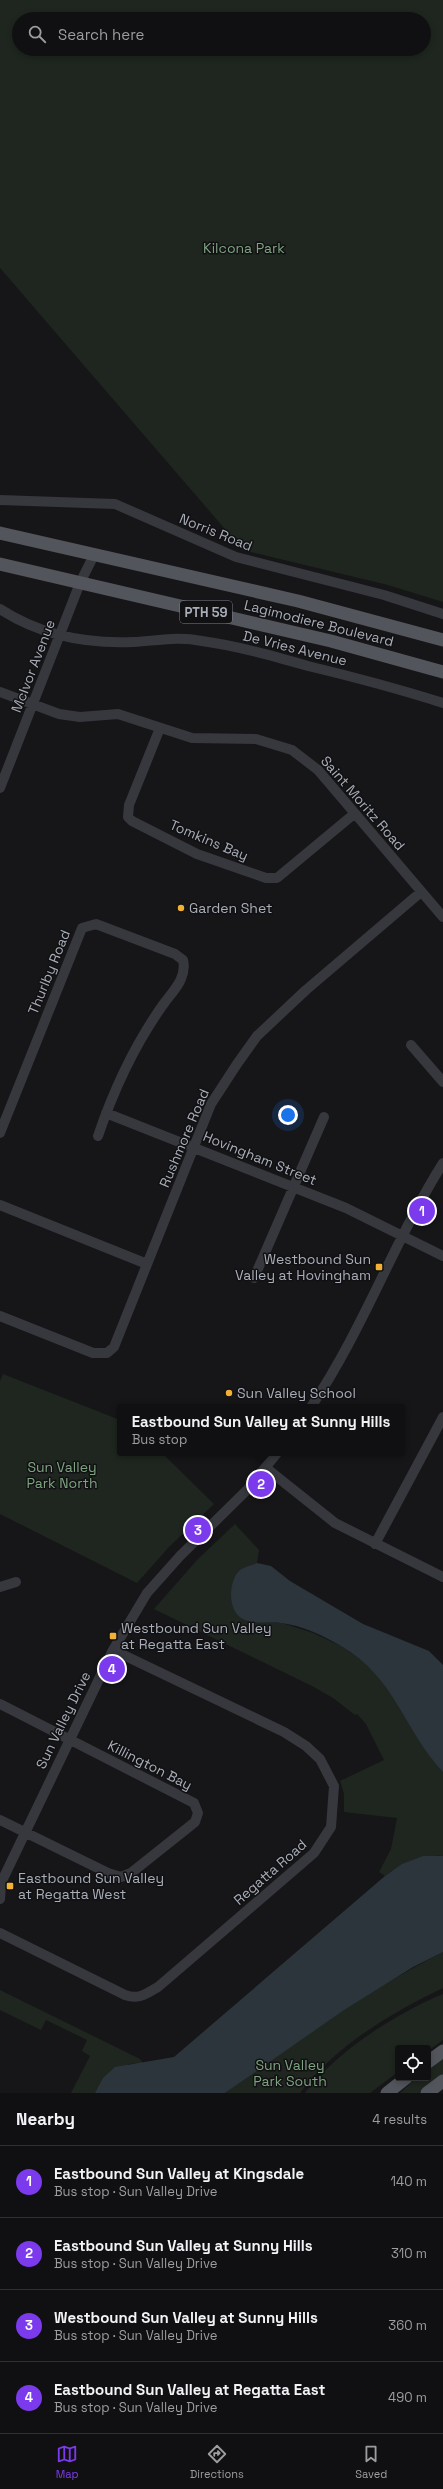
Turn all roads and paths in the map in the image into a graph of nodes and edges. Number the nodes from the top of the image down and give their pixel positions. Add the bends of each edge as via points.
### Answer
1 (0, 500) edge
2 (0, 533) edge
3 (94, 555) junction
4 (0, 564) edge
5 (80, 583) junction
6 (0, 608) edge
7 (443, 614) edge
8 (59, 636) junction
9 (443, 640) edge
10 (443, 672) edge
11 (0, 692) edge
12 (443, 703) edge
13 (33, 704) junction
14 (160, 728) junction
15 (0, 788) edge
16 (354, 814) junction
17 (421, 892) junction
18 (443, 917) edge
19 (411, 1045) dead end
20 (443, 1082) edge
21 (106, 1113) junction
22 (324, 1117) dead end
23 (0, 1133) edge
24 (98, 1136) dead end
25 (194, 1146) junction
26 (443, 1162) edge
27 (293, 1187) junction
28 (0, 1205) edge
29 (402, 1235) junction
30 (443, 1256) edge
31 (147, 1264) junction
32 (254, 1278) dead end
33 (0, 1316) edge
34 (313, 1404) edge
35 (443, 1417) edge
36 (275, 1456) edge
37 (266, 1468) junction
38 (374, 1544) junction
39 (443, 1577) edge
40 (16, 1582) dead end
41 (0, 1587) edge
42 (113, 1650) junction
43 (0, 1704) edge
44 (69, 1740) junction
45 (0, 1820) edge
46 (25, 1833) junction
47 (0, 1885) edge
48 (0, 1899) edge
49 (0, 1933) edge
50 (443, 2050) edge
51 (431, 2060) edge
52 (402, 2081) edge
53 (443, 2081) edge
54 (387, 2093) edge
55 (427, 2093) edge

1 - 7 street, Norris Road via 115,504 236,557
2 - 3 main road, Lagimodiere Boulevard / PTH 59
3 - 5 street, McIvor Avenue
3 - 9 main road, Lagimodiere Boulevard / PTH 59 via 298,601
4 - 5 main road, Lagimodiere Boulevard / PTH 59
5 - 8 street, McIvor Avenue
5 - 10 main road, Lagimodiere Boulevard / PTH 59 via 338,642
6 - 8 street, De Vries Avenue via 17,620
8 - 12 street, De Vries Avenue via 102,643 173,637 202,640 269,655
8 - 13 street, McIvor Avenue
11 - 13 street, Saint Moritz Road
13 - 14 street, Saint Moritz Road via 59,714 75,716 118,714
13 - 15 street, McIvor Avenue
14 - 16 street, Saint Moritz Road via 201,739 256,739 292,750 318,770
14 - 16 street, Tomkins Bay via 129,805 128,817 197,854 266,878 277,878
16 - 17 street, Saint Moritz Road
17 - 18 street, Saint Moritz Road
17 - 25 street, Rushmore Road via 306,990 257,1036 211,1104
19 - 20 street
21 - 23 street, Thurlby Road via 140,1039 179,983 185,970 183,960 175,954 96,924 89,924 82,928
21 - 24 street, Thurlby Road
21 - 25 street, Hovingham Street
22 - 27 street
25 - 27 street, Hovingham Street
25 - 31 street, Rushmore Road
26 - 29 street
27 - 29 street, Hovingham Street via 346,1208
27 - 32 street
28 - 31 street
29 - 30 street, Hovingham Street
29 - 34 street via 345,1352
31 - 33 street, Rushmore Road via 114,1347 108,1352 93,1353
35 - 38 street
36 - 37 street, Sun Valley Drive
37 - 38 street via 335,1523
37 - 42 street, Sun Valley Drive via 147,1593
38 - 39 street
40 - 41 street
42 - 44 street, Sun Valley Drive
42 - 49 street, Regatta Road via 284,1732 306,1746 320,1759 334,1786 331,1827 323,1843 297,1869 158,1987 142,1997 125,1995
43 - 44 street
44 - 46 street, Sun Valley Drive
44 - 46 street, Killington Bay via 194,1803 198,1813 195,1822 131,1873 121,1877
45 - 46 street
46 - 47 street, Sun Valley Drive
47 - 48 street, Sun Valley Drive
50 - 51 main road
52 - 54 main road
53 - 55 main road

